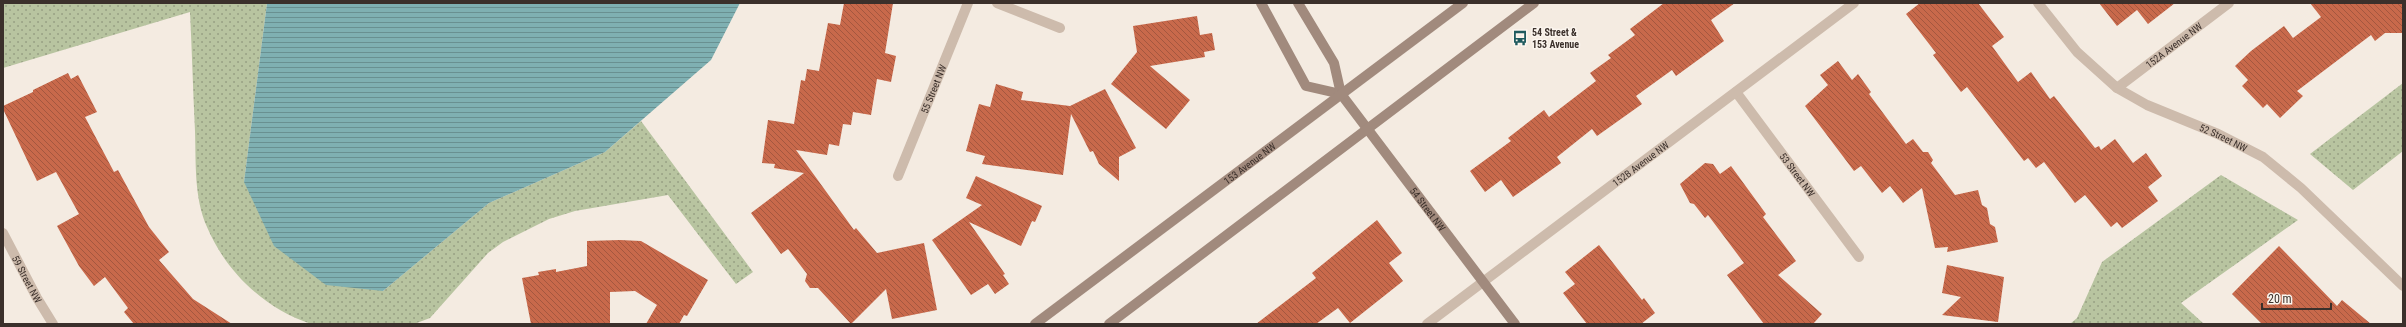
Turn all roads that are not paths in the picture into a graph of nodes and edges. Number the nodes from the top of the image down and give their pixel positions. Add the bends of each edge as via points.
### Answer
1 (968, 3) edge
2 (997, 3) edge
3 (1261, 3) edge
4 (1298, 3) edge
5 (1463, 3) edge
6 (1534, 3) edge
7 (1854, 3) edge
8 (2038, 3) edge
9 (2230, 3) edge
10 (1060, 28) dead end
11 (2117, 88) junction
12 (1736, 92) junction
13 (1341, 94) junction
14 (1368, 128) junction
15 (898, 176) dead end
16 (3, 233) edge
17 (1859, 257) dead end
18 (1484, 282) junction
19 (2403, 286) edge
20 (53, 324) edge
21 (1035, 324) edge
22 (1109, 324) edge
23 (1427, 324) edge
24 (1516, 324) edge

1 - 15 street, 55 Street NW
2 - 10 street
3 - 13 main road via 1306,86
4 - 13 main road, 54 Street NW via 1334,63
5 - 13 main road, 153 Avenue NW
6 - 14 main road
7 - 12 street, 152B Avenue NW
8 - 11 street, 52 Street NW via 2077,52
9 - 11 street, 152A Avenue NW
11 - 19 street, 52 Street NW via 2147,105 2218,134 2263,157 2301,188
12 - 17 street, 53 Street NW
12 - 18 street, 152B Avenue NW
13 - 14 main road, 54 Street NW
13 - 21 main road, 153 Avenue NW
14 - 18 main road, 54 Street NW
14 - 22 main road
16 - 20 street, 59 Street NW
18 - 23 street, 152B Avenue NW
18 - 24 main road, 54 Street NW

